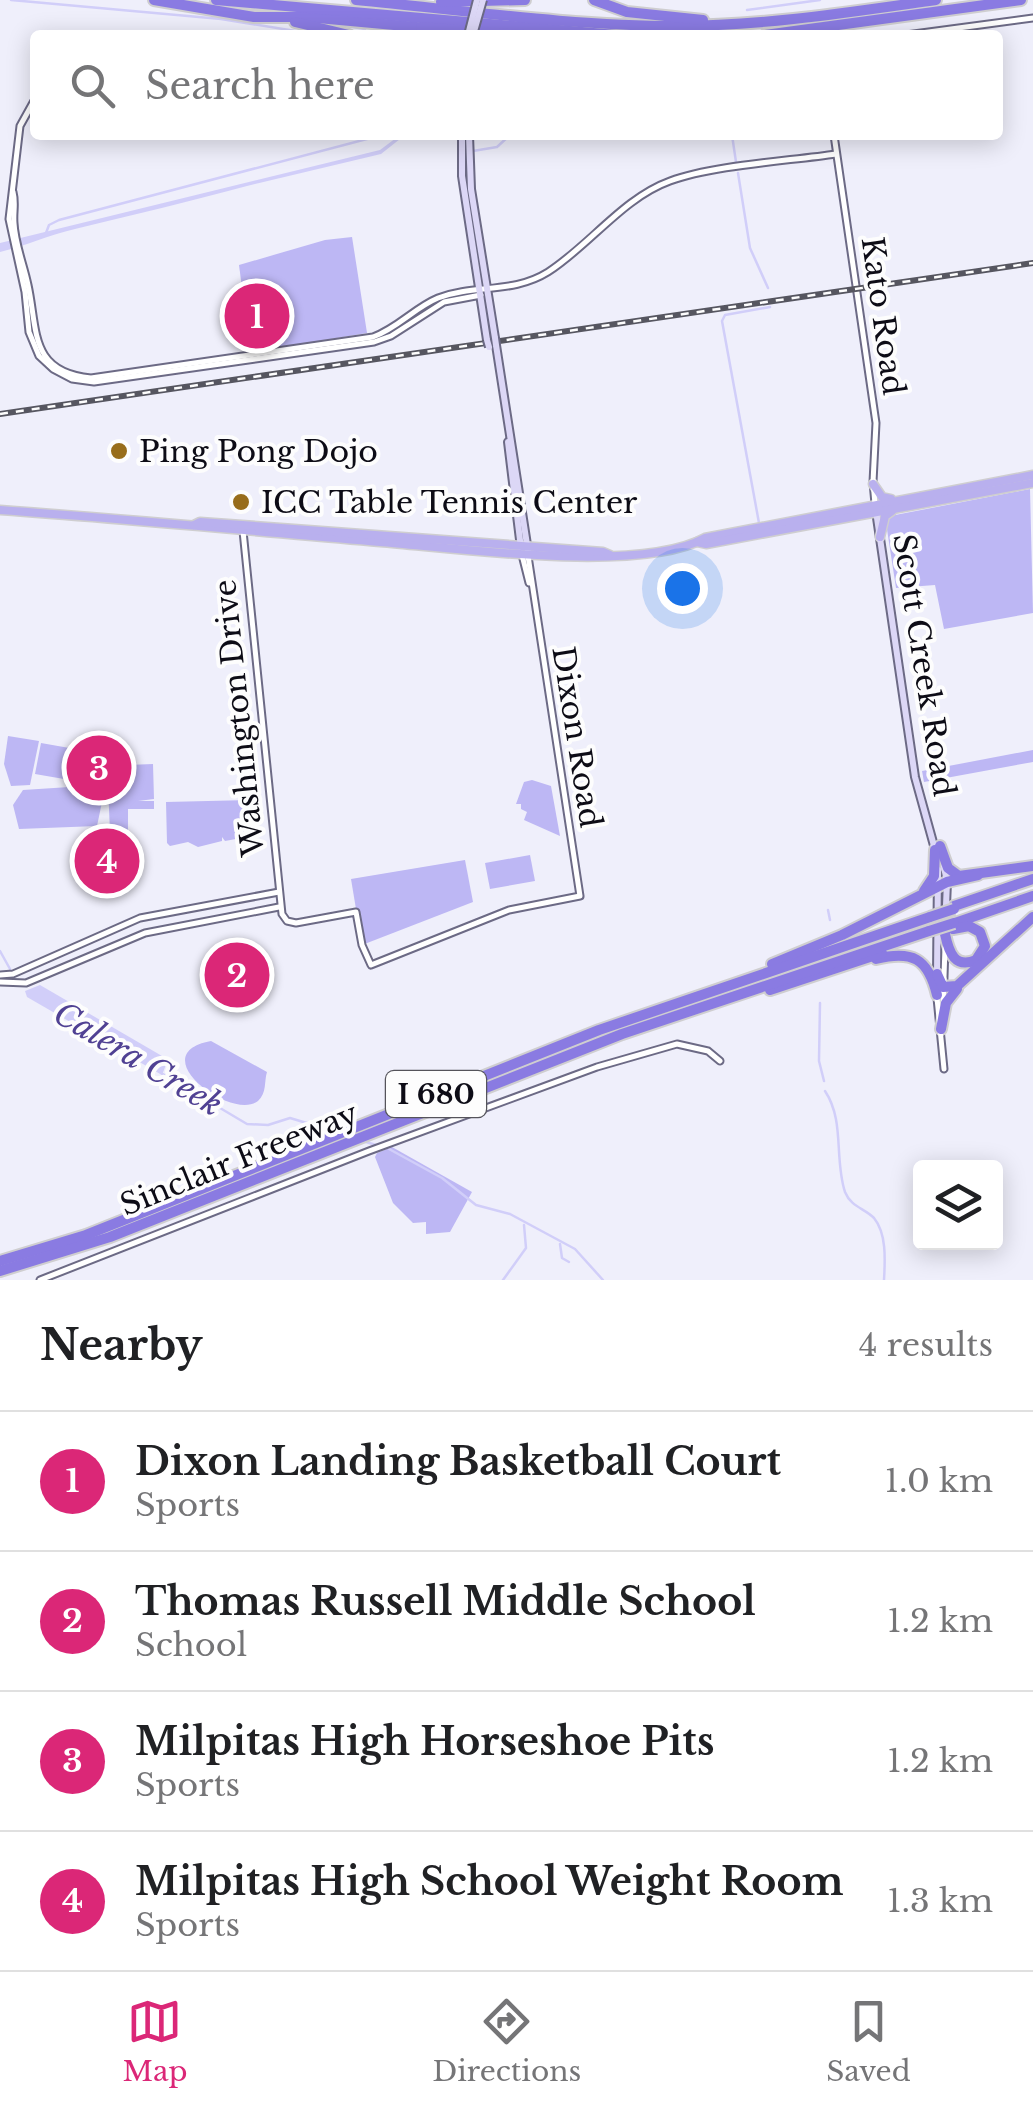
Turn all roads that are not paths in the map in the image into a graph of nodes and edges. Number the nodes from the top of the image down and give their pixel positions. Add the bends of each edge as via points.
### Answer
1 (154, 0) edge
2 (216, 0) edge
3 (356, 0) edge
4 (380, 0) edge
5 (480, 0) edge
6 (525, 0) edge
7 (594, 0) edge
8 (936, 0) edge
9 (1020, 0) edge
10 (430, 14) edge
11 (457, 15) edge
12 (269, 17) junction
13 (1033, 18) edge
14 (713, 24) junction
15 (327, 30) edge
16 (380, 30) edge
17 (475, 30) edge
18 (576, 30) edge
19 (801, 30) edge
20 (943, 30) edge
21 (30, 108) edge
22 (466, 140) edge
23 (835, 140) edge
24 (836, 154) junction
25 (482, 292) junction
26 (1033, 475) edge
27 (1033, 483) edge
28 (873, 484) junction
29 (906, 499) junction
30 (899, 508) junction
31 (876, 509) junction
32 (0, 510) edge
33 (804, 518) junction
34 (242, 528) junction
35 (774, 531) junction
36 (726, 534) junction
37 (880, 537) junction
38 (700, 543) junction
39 (524, 550) junction
40 (937, 848) junction
41 (1033, 866) edge
42 (978, 875) junction
43 (1033, 881) edge
44 (942, 885) junction
45 (279, 892) junction
46 (920, 894) junction
47 (1033, 896) edge
48 (230, 900) junction
49 (280, 906) junction
50 (172, 912) junction
51 (232, 916) junction
52 (1033, 917) edge
53 (118, 927) junction
54 (175, 927) junction
55 (951, 929) junction
56 (877, 934) junction
57 (929, 934) junction
58 (125, 942) junction
59 (832, 967) junction
60 (937, 974) joint
61 (0, 978) edge
62 (734, 979) junction
63 (964, 981) junction
64 (26, 983) junction
65 (22, 991) dead end
66 (940, 991) junction
67 (941, 1028) junction
68 (720, 1061) dead end
69 (944, 1070) dead end
70 (3, 1256) edge
71 (0, 1272) edge
72 (40, 1280) edge

1 - 12 highway
2 - 10 highway
3 - 10 highway
4 - 10 highway
5 - 17 main road, bridge
6 - 11 highway
7 - 14 highway via 626,12
8 - 14 highway
9 - 19 highway
10 - 11 highway
10 - 11 highway
10 - 12 highway
10 - 16 highway
11 - 14 highway
11 - 18 highway
12 - 15 highway
13 - 20 street
21 - 25 street via 20,126 10,211 34,332 43,353 67,372 91,378 373,336 434,300
22 - 25 main road
23 - 24 street, Kato Road
24 - 25 street via 674,180 645,194 544,275
24 - 28 street, Kato Road via 876,423
25 - 39 main road
26 - 29 main road
27 - 30 main road
28 - 29 main road via 882,496
28 - 31 street, Kato Road
29 - 31 main road
30 - 31 main road
30 - 37 main road via 885,516
31 - 33 main road
31 - 35 main road
31 - 37 main road, Scott Creek Road
32 - 34 main road
33 - 35 main road
33 - 36 main road
34 - 39 main road
34 - 45 street, Washington Drive
35 - 36 main road
35 - 38 main road
36 - 38 main road
37 - 40 main road, Scott Creek Road via 915,777
38 - 39 main road via 628,556
39 - 49 street, Dixon Road via 580,896 509,910 371,965 356,912 293,923
40 - 42 highway via 953,874
40 - 44 main road, Scott Creek Road
40 - 46 highway via 932,880
41 - 42 highway
42 - 44 highway
43 - 56 highway, I 680, bridge
44 - 46 highway
44 - 55 main road, Scott Creek Road
44 - 60 main road, Scott Creek Road
45 - 48 street
45 - 49 street, Washington Drive
46 - 62 highway
47 - 55 highway
48 - 50 street
48 - 51 street
49 - 51 street
50 - 53 street
50 - 54 street
51 - 54 street
52 - 63 highway
53 - 58 street
53 - 61 street
54 - 58 street
55 - 57 highway, bridge
55 - 66 street, Scott Creek Road
56 - 62 highway, Sinclair Freeway / I 680
56 - 70 highway, I 680 via 598,1030 95,1232
57 - 59 highway
57 - 59 highway
58 - 64 street
59 - 66 highway via 908,956 928,969
59 - 71 highway, Sinclair Freeway / I 680 via 548,1062 110,1237
60 - 66 highway
61 - 64 street
62 - 70 highway, Sinclair Freeway / I 680 via 579,1032 103,1223
63 - 66 highway
63 - 67 highway via 947,1001
64 - 65 street
66 - 67 street, Scott Creek Road
67 - 69 street, Scott Creek Road
68 - 72 street via 677,1044 597,1067

